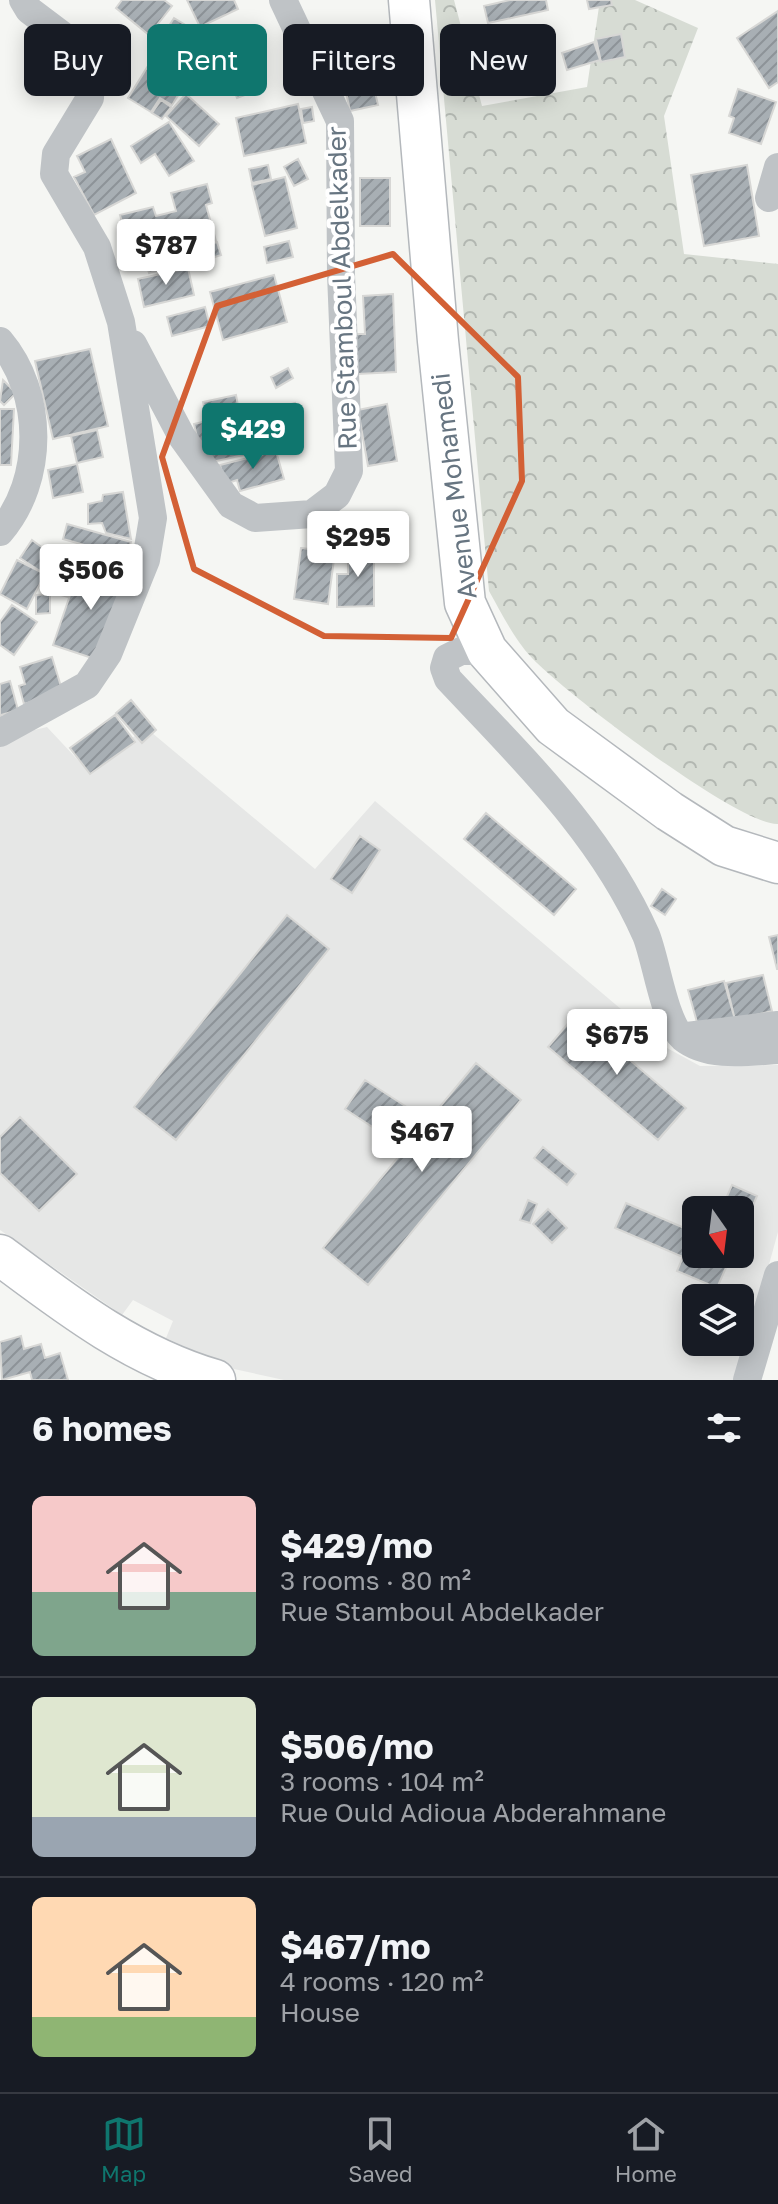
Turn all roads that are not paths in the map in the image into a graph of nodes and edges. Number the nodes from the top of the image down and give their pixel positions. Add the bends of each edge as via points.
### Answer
1 (23, 0) edge
2 (283, 0) edge
3 (409, 0) edge
4 (778, 167) edge
5 (769, 198) dead end
6 (121, 322) junction
7 (0, 341) edge
8 (0, 532) edge
9 (487, 651) junction
10 (0, 733) edge
11 (778, 863) edge
12 (778, 1025) edge
13 (681, 1037) junction
14 (778, 1050) edge
15 (0, 1255) edge
16 (778, 1275) edge
17 (215, 1380) edge
18 (747, 1380) edge

1 - 6 street via 70,41 91,73 90,98 56,154 54,174 97,247
2 - 6 street, Rue Stamboul Abdelkader via 340,121 349,471 337,495 312,514 286,518 255,518 231,505 182,437
3 - 9 main road, Avenue Mohamedi via 465,603
4 - 5 street
6 - 10 street via 153,518 146,560 108,654 87,685
7 - 8 street via 21,371 31,402 33,435 22,497
9 - 11 main road, Avenue Mohamedi via 553,726 669,811 724,846
9 - 13 street via 461,651 447,658 448,679 524,758 626,889 656,957 667,1006
12 - 13 street
13 - 14 street via 706,1049
15 - 17 main road via 135,1349
16 - 18 street

